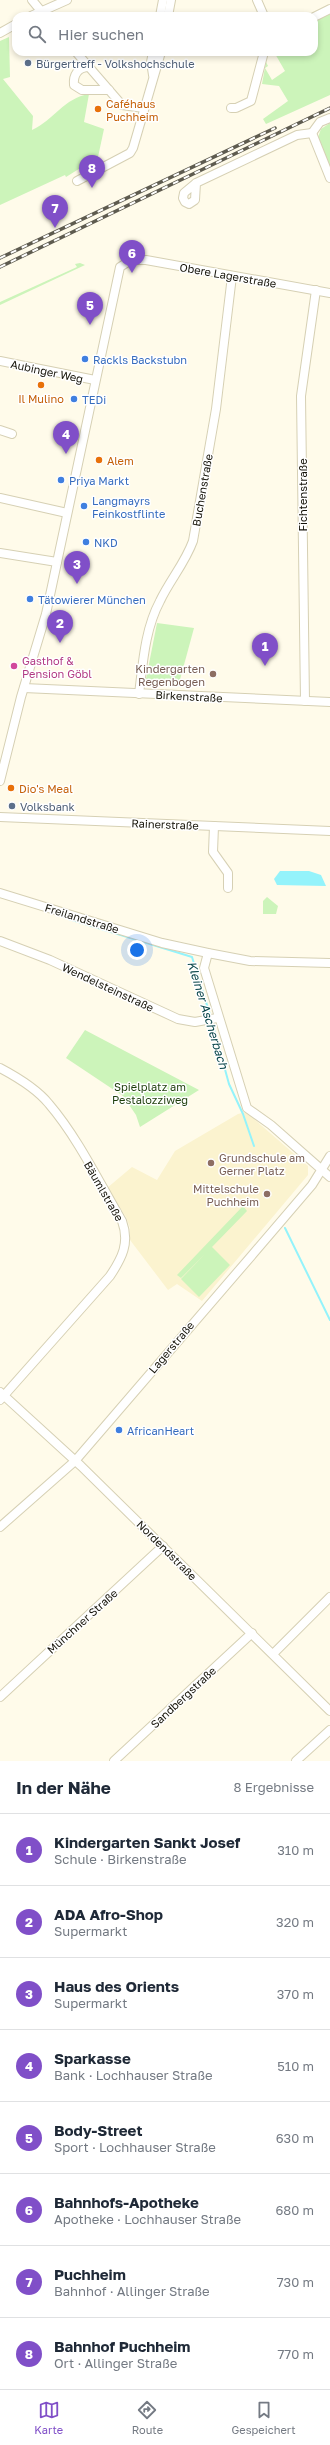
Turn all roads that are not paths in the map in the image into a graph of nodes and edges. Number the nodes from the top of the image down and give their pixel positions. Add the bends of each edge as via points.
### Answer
1 (32, 0) edge
2 (67, 0) edge
3 (166, 0) edge
4 (257, 0) edge
5 (330, 9) edge
6 (41, 10) junction
7 (38, 12) edge
8 (162, 12) edge
9 (168, 12) edge
10 (262, 12) edge
11 (318, 15) edge
12 (12, 26) edge
13 (0, 33) edge
14 (79, 56) edge
15 (152, 56) edge
16 (160, 56) edge
17 (263, 56) edge
18 (89, 67) junction
19 (153, 75) junction
20 (108, 90) junction
21 (144, 108) junction
22 (231, 108) dead end
23 (330, 118) edge
24 (312, 134) junction
25 (330, 178) edge
26 (77, 181) dead end
27 (196, 183) dead end
28 (232, 276) junction
29 (316, 290) junction
30 (330, 293) edge
31 (0, 361) edge
32 (95, 380) junction
33 (0, 430) edge
34 (12, 434) dead end
35 (0, 498) edge
36 (67, 513) junction
37 (0, 553) edge
38 (57, 562) junction
39 (24, 688) junction
40 (139, 694) junction
41 (305, 701) junction
42 (330, 702) edge
43 (0, 781) edge
44 (0, 817) edge
45 (214, 826) junction
46 (330, 831) edge
47 (228, 888) dead end
48 (0, 893) edge
49 (0, 941) edge
50 (208, 953) junction
51 (330, 963) edge
52 (212, 1020) junction
53 (0, 1068) edge
54 (330, 1156) edge
55 (322, 1171) junction
56 (330, 1177) edge
57 (1, 1396) edge
58 (74, 1461) junction
59 (0, 1527) edge
60 (164, 1546) junction
61 (330, 1597) edge
62 (252, 1633) junction
63 (273, 1654) junction
64 (0, 1697) edge
65 (330, 1711) edge
66 (330, 1730) edge
67 (114, 1761) edge
68 (296, 1761) edge

1 - 6 street
2 - 6 street
3 - 8 street
3 - 9 street
4 - 10 street
5 - 11 street
6 - 7 street
12 - 13 street
14 - 18 street
15 - 19 street
16 - 19 street
17 - 22 street via 253,98 247,104
18 - 20 street
18 - 20 street via 84,67 75,75 74,85 82,90
19 - 21 street
20 - 21 street via 122,105
21 - 26 street via 130,153
23 - 24 street via 320,122
24 - 25 street
24 - 27 street via 297,135
28 - 29 street, Obere Lagerstraße
28 - 32 street, Obere Lagerstraße via 146,260 126,262 120,267 117,276
28 - 40 street, Buchenstraße via 216,409 193,541 188,555 159,602 150,627
29 - 30 street, Obere Lagerstraße
29 - 41 street, Fichtenstraße via 301,396
31 - 32 street, Aubinger Weg
32 - 36 street
33 - 34 street
35 - 36 street
36 - 38 street
37 - 38 street
38 - 39 street via 40,640
39 - 40 street, Birkenstraße
39 - 43 street
40 - 41 street, Birkenstraße
41 - 42 street, Birkenstraße
44 - 45 street, Rainerstraße
45 - 46 street, Rainerstraße
45 - 47 street via 213,852 228,873
48 - 50 street, Freilandstraße via 162,943
49 - 52 street, Wendelsteinstraße via 126,994 178,1019 195,1022
50 - 51 street, Freilandstraße via 250,961
50 - 52 street via 204,968
52 - 55 street via 247,1108 271,1125
53 - 57 street, Bäumlstraße via 49,1103 90,1164 126,1231 125,1250 110,1276
54 - 55 street, Lagerstraße
55 - 56 street
55 - 58 street, Lagerstraße
57 - 58 street, Nordendstraße
58 - 59 street, Lagerstraße
58 - 60 street, Nordendstraße
60 - 62 street, Nordendstraße
60 - 64 street, Münchner Straße
61 - 63 street
62 - 63 street, Nordendstraße
62 - 67 street, Sandbergstraße
63 - 65 street, Nordendstraße
66 - 68 street

